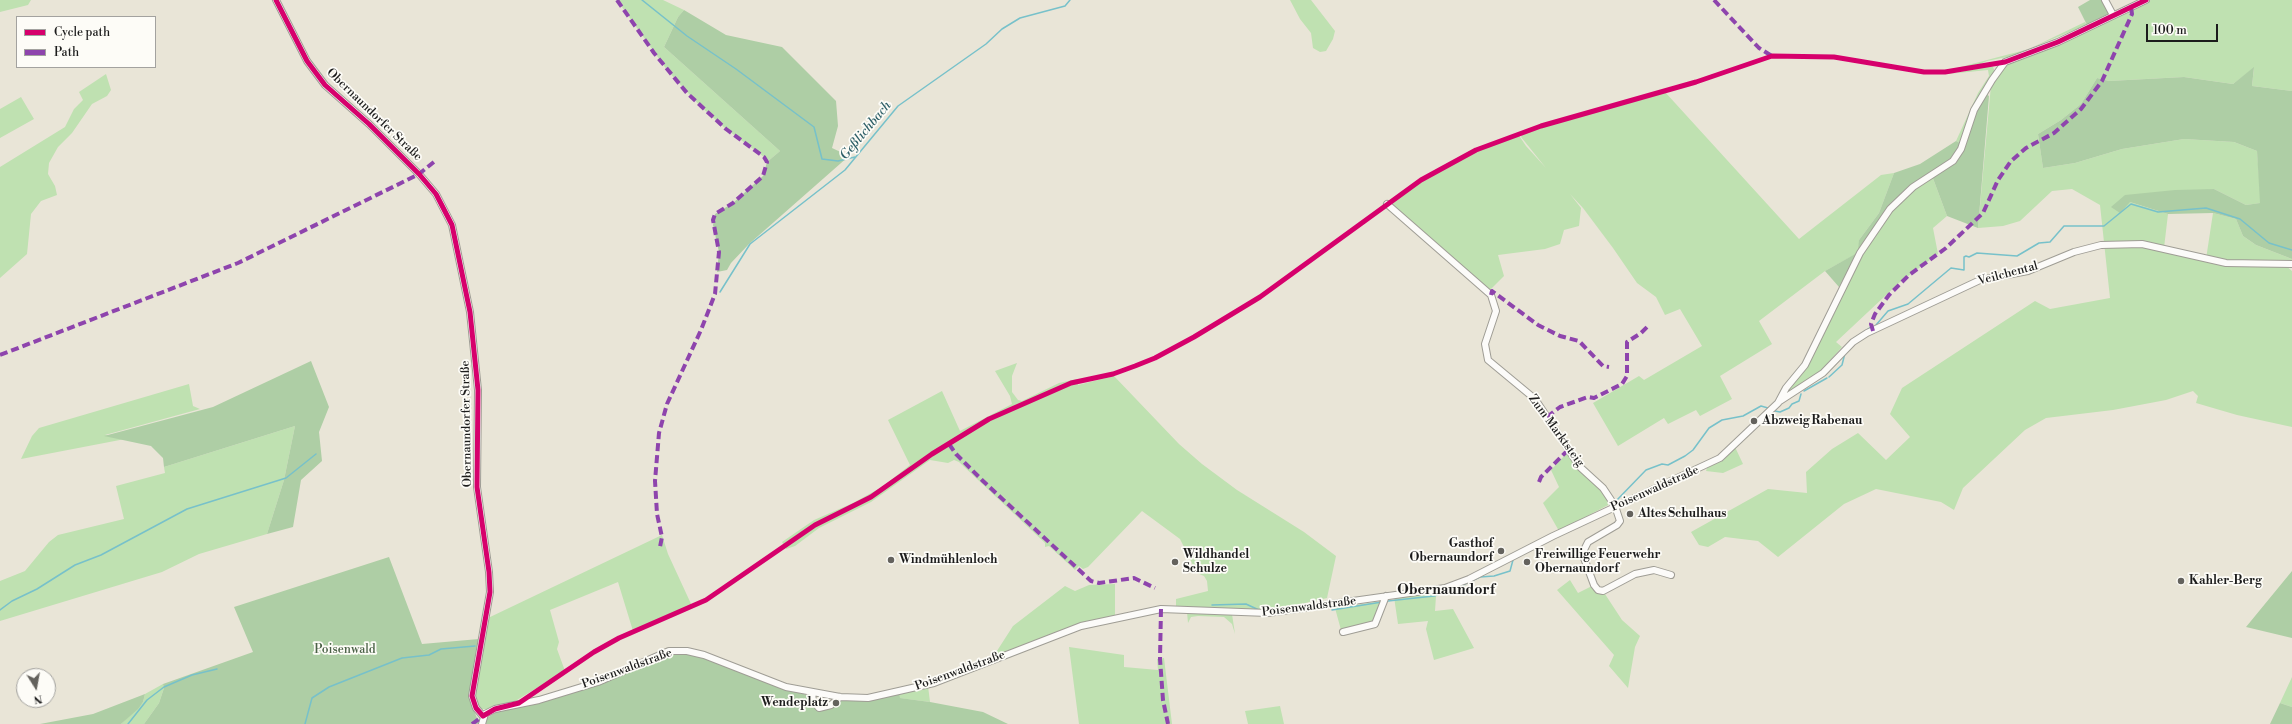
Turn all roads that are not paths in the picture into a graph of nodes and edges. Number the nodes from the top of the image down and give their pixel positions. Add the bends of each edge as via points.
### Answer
1 (276, 0) edge
2 (2105, 0) edge
3 (2146, 0) edge
4 (2113, 15) junction
5 (1388, 204) dead end
6 (2292, 264) edge
7 (1778, 403) junction
8 (1613, 504) junction
9 (1671, 575) dead end
10 (1386, 596) junction
11 (1342, 632) dead end
12 (812, 693) junction
13 (840, 697) junction
14 (483, 716) junction
15 (482, 724) edge

1 - 14 street, Obernaundorfer Straße via 307,61 325,86 370,124 419,174 436,194 452,225 470,312 478,390 477,487 490,592 472,696 476,708
2 - 4 street
3 - 4 street
4 - 7 street, Poisenwaldstraße via 2058,42 2005,62 1974,110 1961,150 1953,161 1913,187 1890,209 1860,252 1810,357
5 - 8 street, Zum Marktsteig via 1491,295 1496,311 1485,344 1488,360 1534,399 1576,462 1603,488
6 - 7 street, Veilchental via 2226,263 2142,244 2102,245 2074,252 2028,271 1980,280 1867,334 1853,342 1823,373
7 - 8 street, Poisenwaldstraße via 1720,458
8 - 9 street, Zum Marktsteig via 1620,521 1588,542 1584,550 1584,558 1594,585 1603,591 1635,574 1654,570
8 - 10 street, Poisenwaldstraße via 1469,579 1445,588
10 - 11 street via 1375,624
10 - 13 street, Poisenwaldstraße via 1268,614 1161,609 1081,626 934,683 868,698
12 - 13 street, Poisenwaldstraße
12 - 13 street via 812,701 819,708 831,705
12 - 14 street, Poisenwaldstraße via 786,688 704,655 674,651 598,682 544,699 496,709
14 - 15 street

